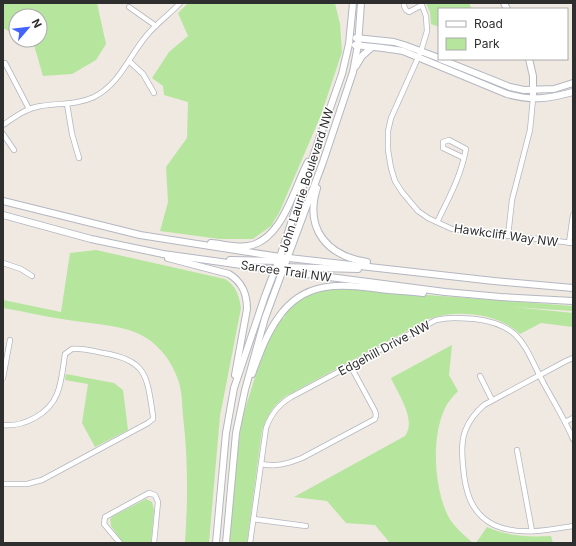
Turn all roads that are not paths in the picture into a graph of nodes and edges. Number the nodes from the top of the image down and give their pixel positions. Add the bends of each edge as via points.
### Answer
1 (180, 3) edge
2 (353, 3) edge
3 (361, 3) edge
4 (404, 3) edge
5 (422, 4) edge
6 (129, 7) dead end
7 (156, 26) junction
8 (350, 41) junction
9 (359, 42) junction
10 (371, 48) junction
11 (421, 51) junction
12 (417, 58) junction
13 (438, 58) edge
14 (442, 60) edge
15 (529, 60) edge
16 (129, 61) junction
17 (5, 63) dead end
18 (353, 72) junction
19 (573, 83) edge
20 (533, 90) junction
21 (573, 92) edge
22 (154, 93) dead end
23 (533, 99) junction
24 (67, 104) junction
25 (29, 109) junction
26 (3, 125) edge
27 (3, 134) edge
28 (317, 144) junction
29 (14, 150) dead end
30 (79, 158) dead end
31 (464, 158) junction
32 (323, 162) junction
33 (3, 201) edge
34 (3, 215) edge
35 (573, 215) edge
36 (437, 222) junction
37 (508, 236) junction
38 (160, 239) junction
39 (571, 243) edge
40 (163, 254) junction
41 (288, 258) junction
42 (279, 259) junction
43 (221, 262) junction
44 (3, 263) edge
45 (375, 267) junction
46 (284, 269) junction
47 (275, 270) junction
48 (441, 275) junction
49 (32, 276) dead end
50 (573, 288) edge
51 (445, 292) junction
52 (573, 301) edge
53 (10, 340) dead end
54 (573, 358) edge
55 (350, 365) junction
56 (539, 375) junction
57 (480, 376) dead end
58 (3, 378) edge
59 (234, 388) junction
60 (245, 390) junction
61 (492, 400) junction
62 (573, 418) edge
63 (565, 422) junction
64 (3, 425) edge
65 (573, 439) edge
66 (518, 450) dead end
67 (261, 464) junction
68 (3, 484) edge
69 (254, 519) junction
70 (306, 526) dead end
71 (573, 526) edge
72 (532, 531) junction
73 (120, 543) edge
74 (154, 543) edge
75 (216, 543) edge
76 (226, 543) edge
77 (250, 543) edge

1 - 7 street
2 - 8 main road, John Laurie Boulevard NW
3 - 9 main road, John Laurie Boulevard NW
4 - 5 street via 409,12
5 - 11 street, Hawkcliff Way NW via 427,31
6 - 7 street
7 - 16 street
8 - 9 main road
8 - 28 main road, John Laurie Boulevard NW via 342,74
9 - 10 main road
9 - 11 main road via 394,42
9 - 18 main road, John Laurie Boulevard NW
10 - 12 main road via 403,51
10 - 18 main road via 362,56
11 - 12 street, Hawkcliff Way NW
11 - 13 main road
12 - 23 main road via 507,94
12 - 36 street, Hawkcliff Way NW via 391,118 388,150 395,181 402,192 418,211
14 - 20 main road via 510,87
15 - 20 main road
16 - 22 street via 143,74
16 - 24 street via 116,80 102,93 85,101
17 - 25 street
18 - 32 main road, John Laurie Boulevard NW
19 - 20 main road via 554,89
20 - 23 main road
21 - 23 main road
23 - 37 street via 530,130 512,200
24 - 25 street
24 - 30 street
25 - 26 street
27 - 29 street
28 - 38 main road via 281,220 263,241 247,246
28 - 42 main road, John Laurie Boulevard NW
31 - 31 street via 466,149 449,140 443,142 443,148
31 - 36 street via 459,178
32 - 41 main road, John Laurie Boulevard NW
32 - 48 main road via 316,192 314,217 320,235 330,248 353,260 431,270
33 - 38 main road, Sarcee Trail NW
34 - 40 main road, Sarcee Trail NW via 131,249
35 - 39 street, Hawkcliff Way NW
36 - 37 street, Hawkcliff Way NW via 452,229
37 - 39 street, Hawkcliff Way NW
38 - 42 main road, Sarcee Trail NW
40 - 43 main road, Sarcee Trail NW
40 - 59 main road via 170,259 228,274 245,291 246,319
41 - 42 main road via 284,261
41 - 45 main road, Sarcee Trail NW
41 - 46 main road, John Laurie Boulevard NW
42 - 43 main road
42 - 47 main road, John Laurie Boulevard NW
43 - 47 main road, Sarcee Trail NW
44 - 49 street
45 - 46 main road via 363,270
45 - 48 main road, Sarcee Trail NW
46 - 47 main road via 279,267
46 - 51 main road, Sarcee Trail NW
46 - 60 main road, John Laurie Boulevard NW via 265,318
47 - 59 main road, John Laurie Boulevard NW
48 - 50 main road, Sarcee Trail NW
51 - 52 main road, Sarcee Trail NW
51 - 60 main road via 350,285 314,289 290,304 278,318 269,332 248,388
53 - 58 street
54 - 56 street
55 - 56 street, Edgehill Drive NW via 436,320 459,317 491,321 512,331 525,346
55 - 67 street, Edgehill Drive NW via 291,397 276,409 266,428
55 - 67 street via 375,411 375,419 291,463 276,466
56 - 61 street
56 - 63 street, Edgehill Drive NW
57 - 61 street
59 - 75 main road, John Laurie Boulevard NW via 226,433
60 - 76 main road, John Laurie Boulevard NW via 236,433
61 - 72 street via 474,415 465,430 462,453 467,494 483,518 511,530
62 - 63 street
63 - 65 street, Edgehill Drive NW
64 - 68 street via 31,420 48,407 57,395 65,354 72,348 128,359 139,368 147,381 153,416 151,422 42,480 27,484
66 - 72 street
67 - 69 street, Edgehill Drive NW
69 - 70 street
69 - 77 street, Edgehill Drive NW
71 - 72 street
73 - 74 street via 104,524 105,517 151,493 156,496 158,502

